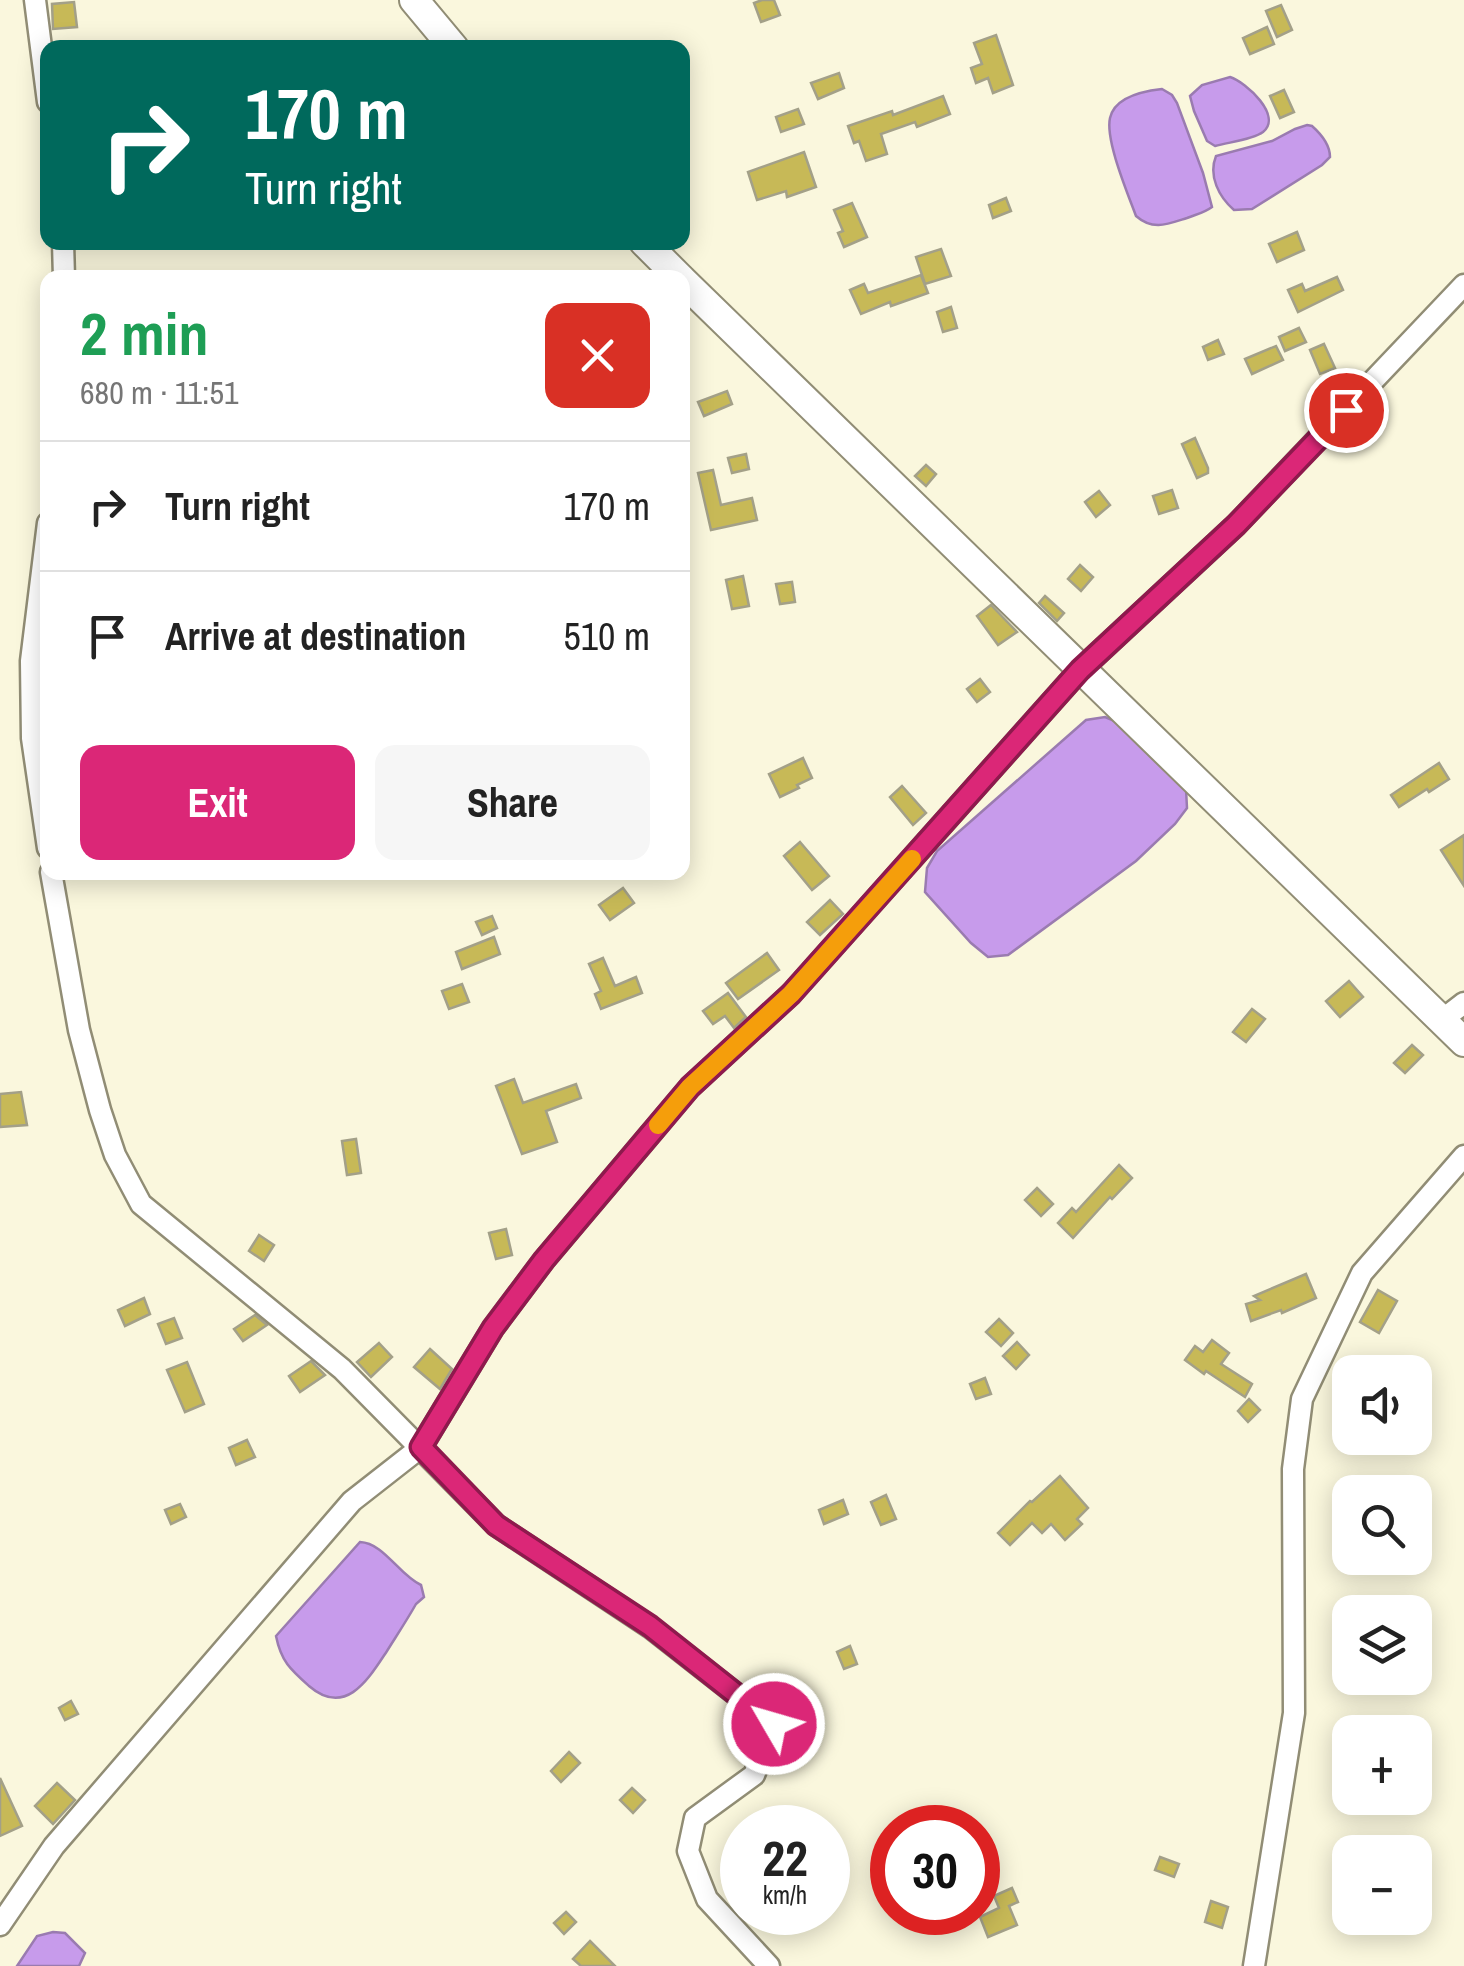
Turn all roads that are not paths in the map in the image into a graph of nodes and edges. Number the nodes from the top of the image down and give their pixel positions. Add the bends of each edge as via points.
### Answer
1 (35, 0) edge
2 (414, 0) edge
3 (40, 40) edge
4 (447, 40) edge
5 (652, 250) edge
6 (672, 270) edge
7 (1464, 284) edge
8 (690, 288) edge
9 (40, 588) edge
10 (1080, 670) junction
11 (40, 793) edge
12 (53, 880) edge
13 (1453, 1011) edge
14 (1464, 1042) edge
15 (1464, 1156) edge
16 (421, 1447) junction
17 (0, 1925) edge
18 (769, 1966) edge
19 (1254, 1966) edge

1 - 3 street
2 - 4 street
5 - 6 street
7 - 10 street via 1236,525
8 - 10 street
9 - 11 street via 31,661
10 - 13 street
10 - 16 street via 791,994 690,1087 544,1260
12 - 16 street via 79,1030 115,1155 140,1204 342,1369
13 - 14 street
15 - 19 street via 1362,1272 1302,1398 1293,1469 1294,1714
16 - 17 street via 352,1501 54,1846
16 - 18 street via 496,1525 650,1626 774,1724 754,1775 695,1818 688,1851 708,1899

